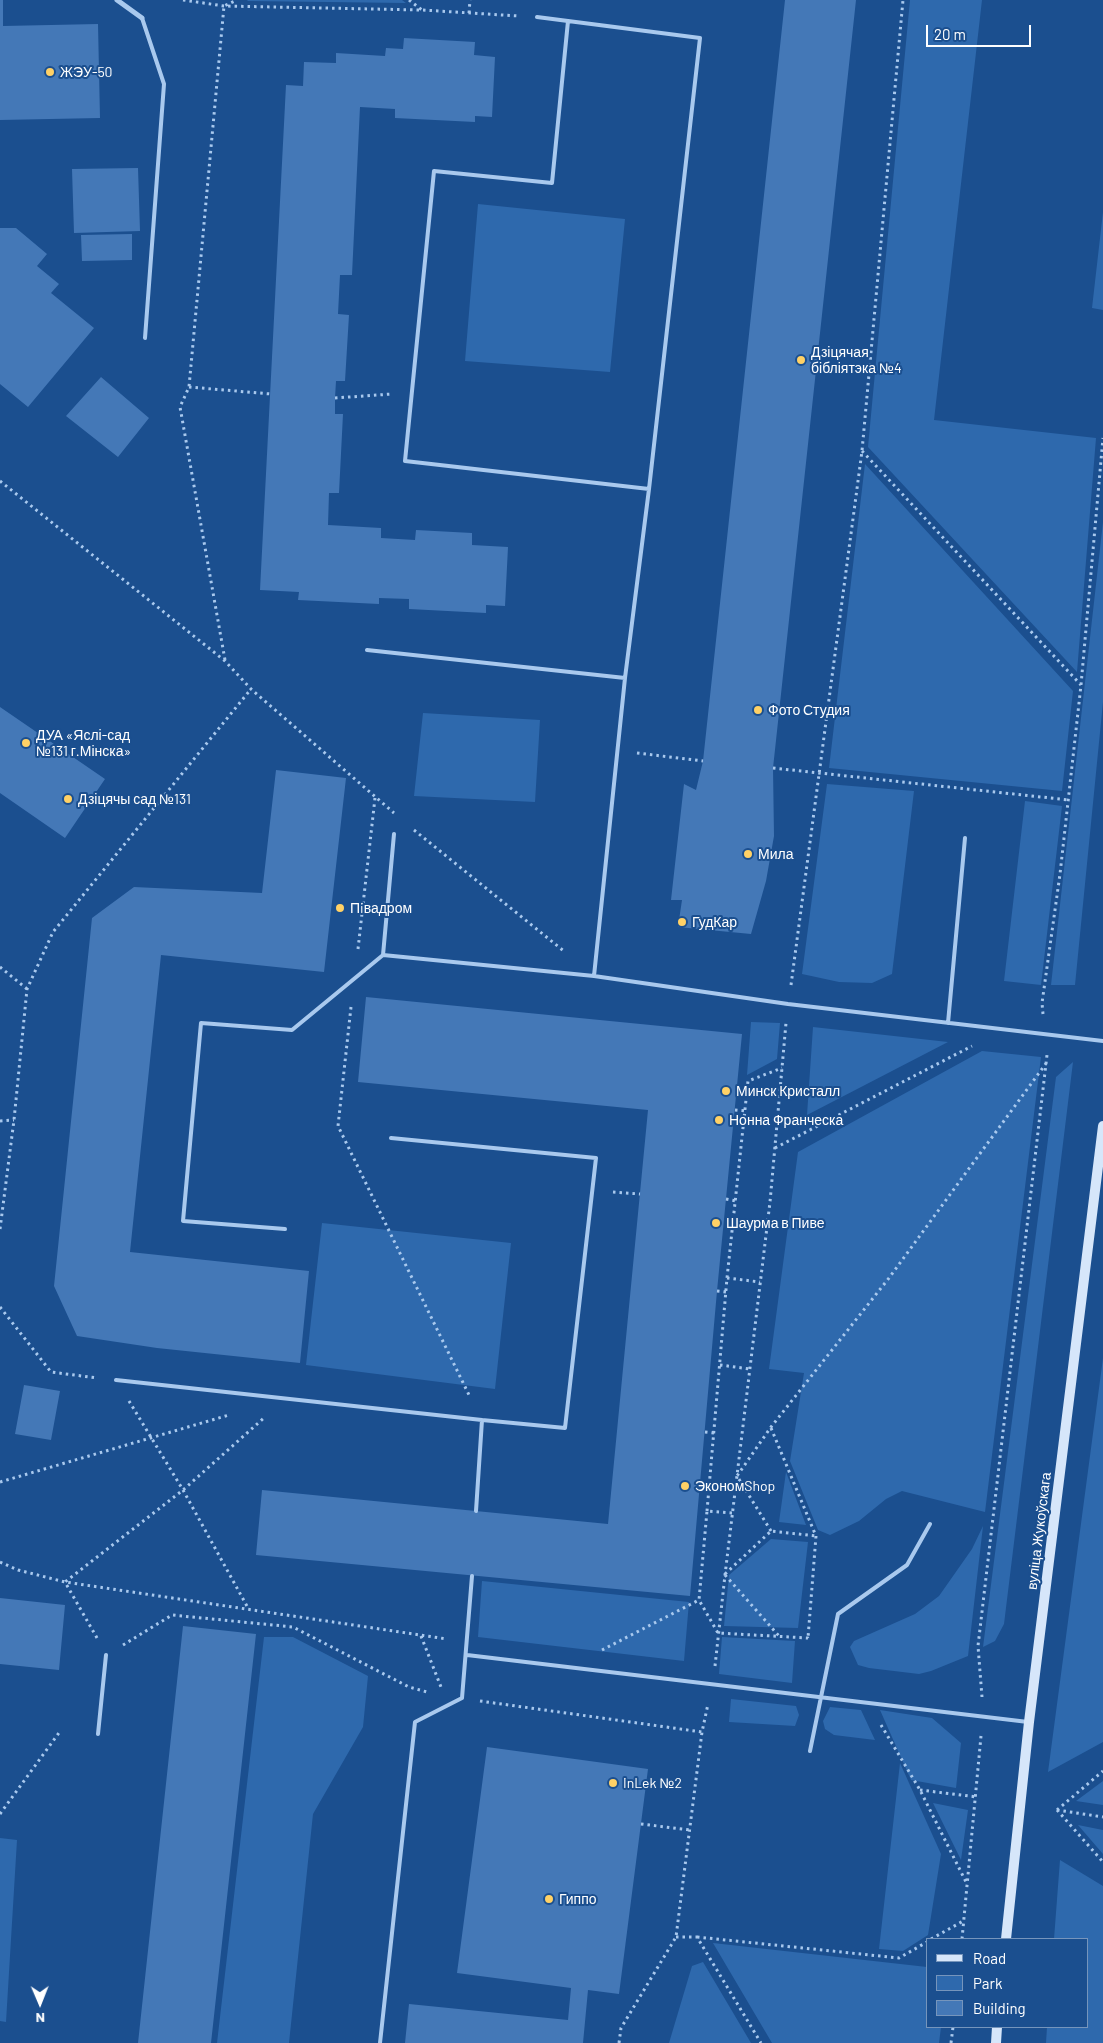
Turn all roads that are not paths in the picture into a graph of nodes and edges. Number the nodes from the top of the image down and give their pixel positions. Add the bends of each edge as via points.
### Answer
1 (117, 0) edge
2 (537, 17) road end
3 (142, 18) joint
4 (568, 21) junction
5 (145, 338) dead end
6 (649, 489) junction
7 (367, 650) dead end
8 (625, 678) junction
9 (394, 834) dead end
10 (965, 838) dead end
11 (383, 955) junction
12 (594, 976) junction
13 (948, 1023) junction
14 (1103, 1041) edge
15 (1103, 1126) edge
16 (391, 1138) dead end
17 (285, 1228) dead end
18 (116, 1380) road end
19 (482, 1420) junction
20 (476, 1511) dead end
21 (930, 1524) dead end
22 (472, 1576) dead end
23 (106, 1655) road end
24 (467, 1655) junction
25 (820, 1697) junction
26 (1028, 1722) junction
27 (98, 1734) dead end
28 (810, 1751) dead end
29 (1006, 1938) edge
30 (997, 2028) edge
31 (380, 2043) edge
32 (996, 2043) edge

1 - 3 street
2 - 4 lane
3 - 5 lane via 164,84
4 - 6 lane via 700,38
4 - 6 lane via 552,183 434,171 405,461
6 - 8 lane
7 - 8 lane
8 - 12 lane
9 - 11 lane
10 - 13 lane
11 - 12 lane
11 - 17 lane via 292,1030 201,1024 183,1221
12 - 13 lane
13 - 14 lane
15 - 26 main road, вуліца Жукоўскага
16 - 19 lane via 596,1158 565,1428
18 - 19 lane
19 - 20 lane
21 - 25 lane via 906,1565 838,1614
22 - 24 lane
23 - 27 lane
24 - 25 lane
24 - 31 lane via 462,1698 415,1722
25 - 26 lane
25 - 28 lane
26 - 29 main road, вуліца Жукоўскага
30 - 32 main road

